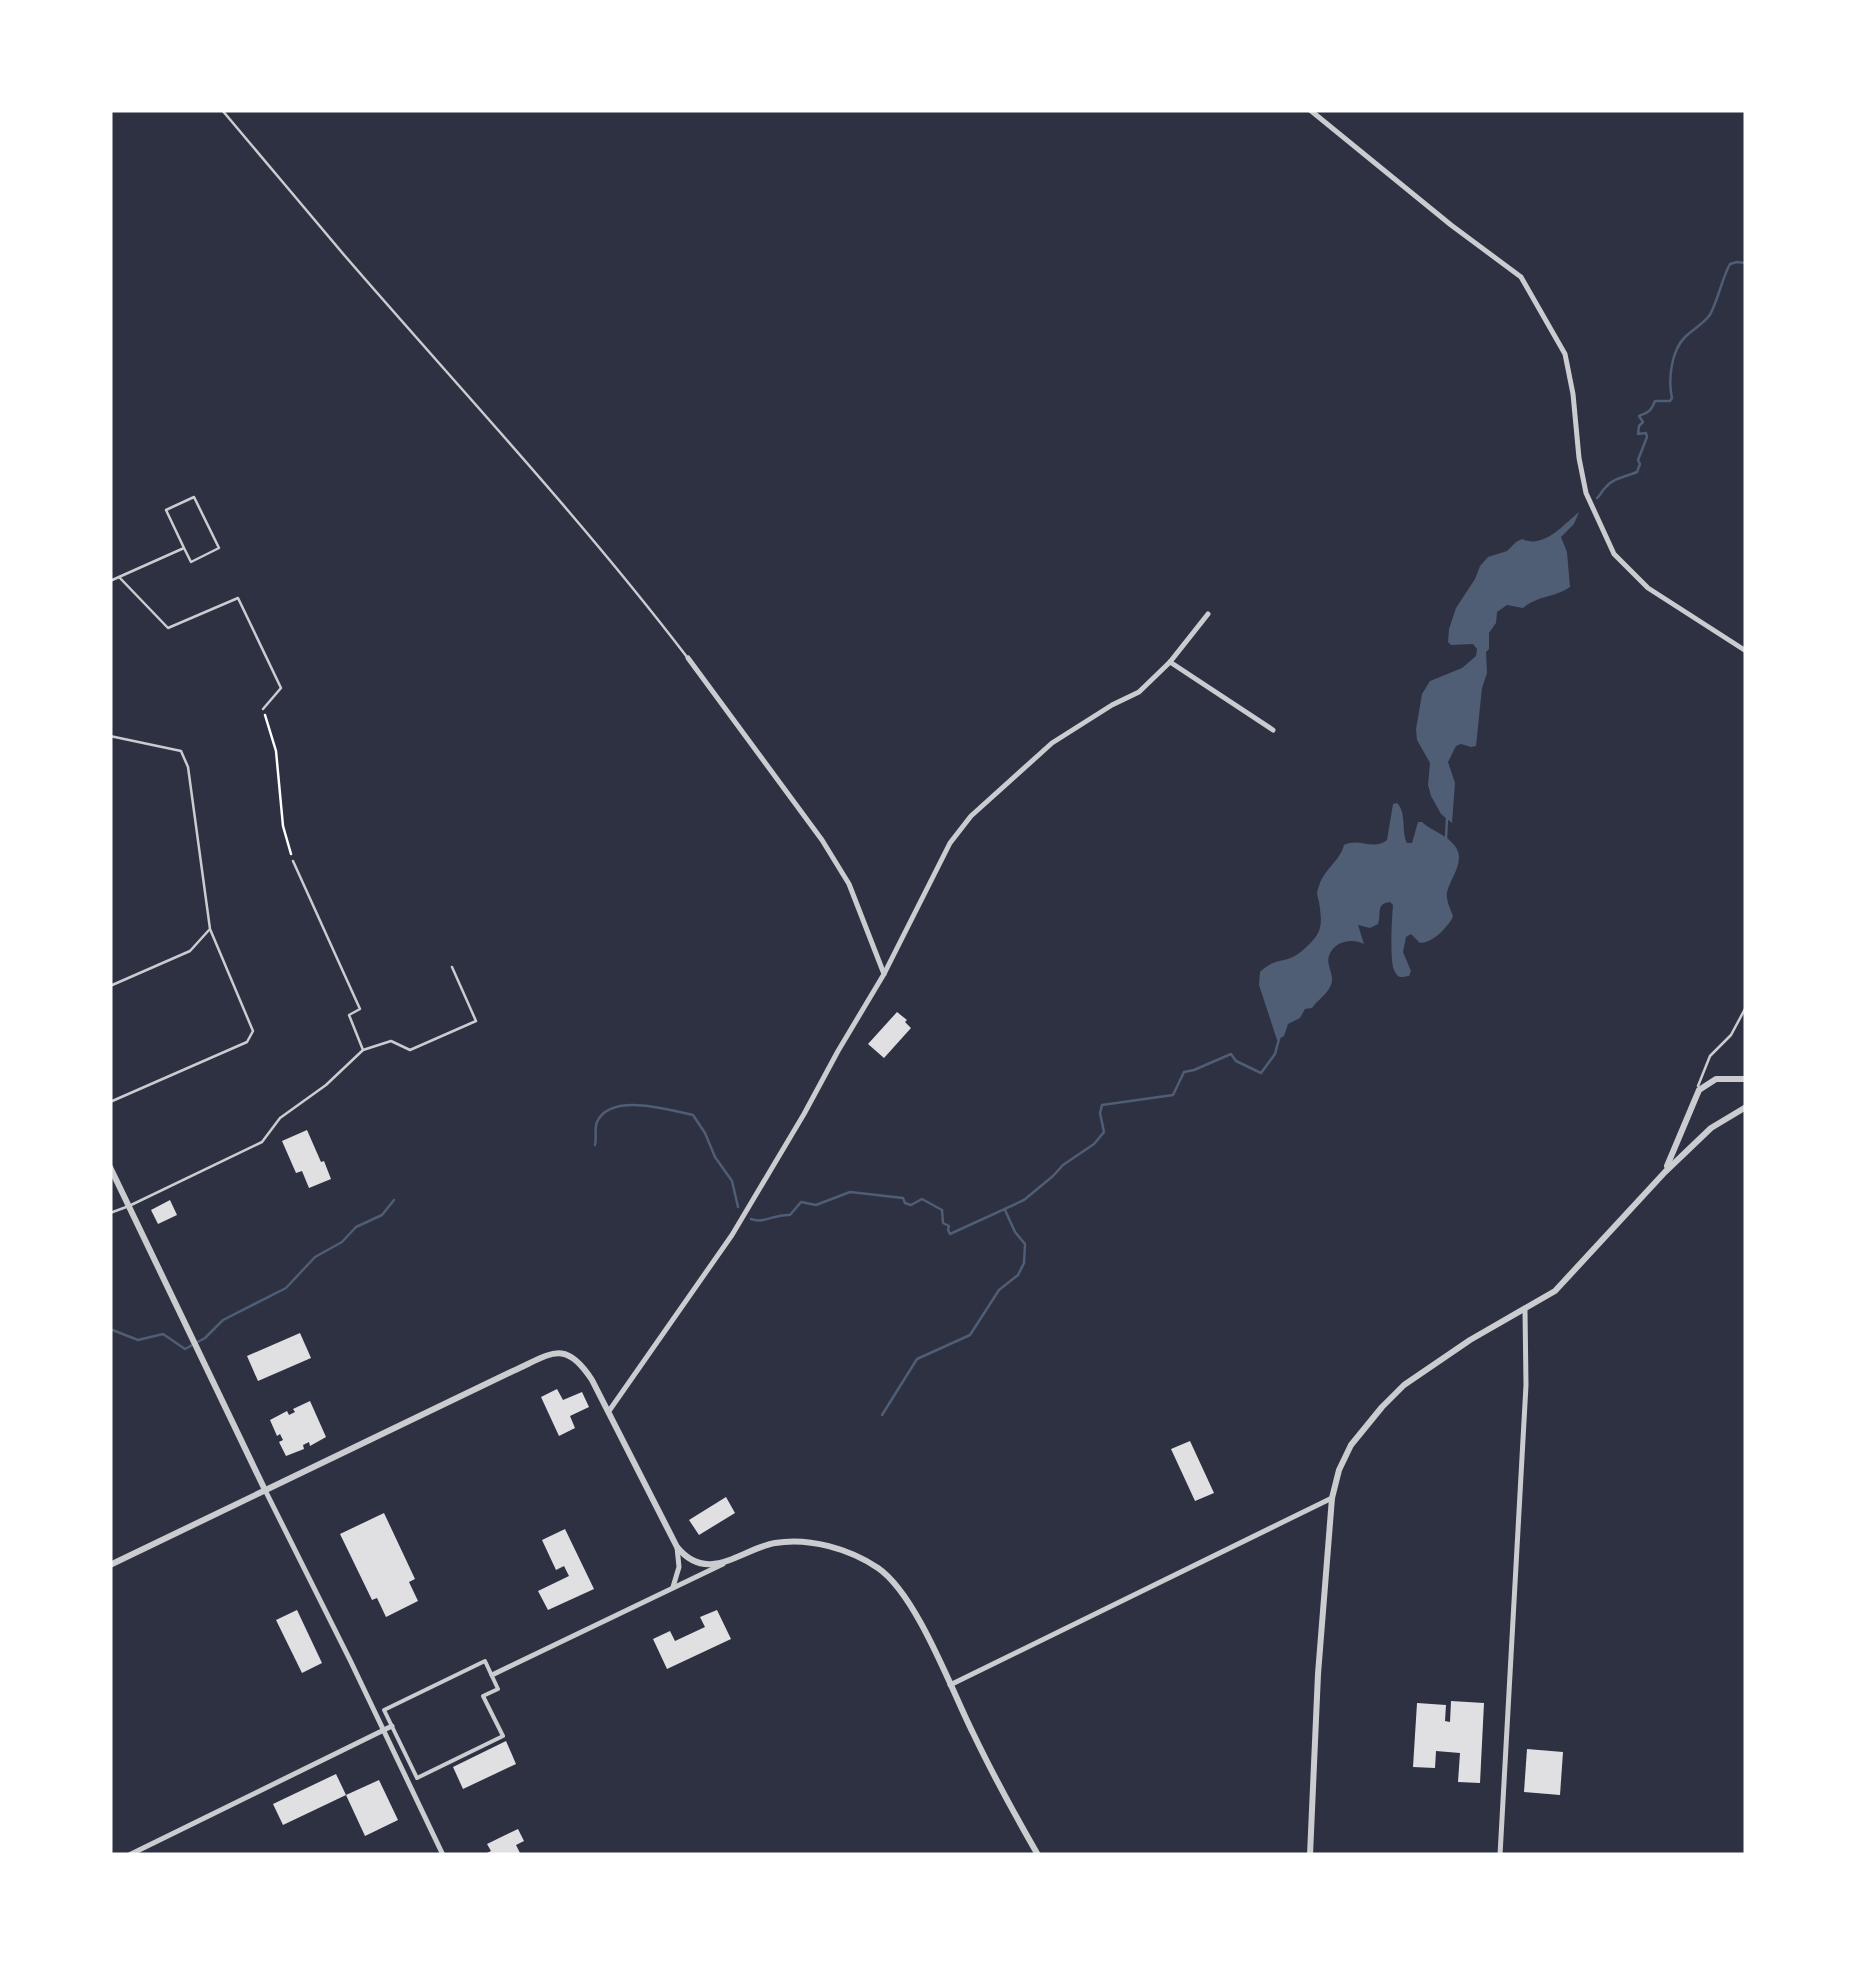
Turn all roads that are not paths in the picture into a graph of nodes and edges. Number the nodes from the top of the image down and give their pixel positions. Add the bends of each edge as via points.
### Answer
1 (222, 110) edge
2 (1310, 110) edge
3 (184, 548) junction
4 (118, 577) junction
5 (110, 582) edge
6 (1208, 614) dead end
7 (1746, 651) edge
8 (688, 658) joint
9 (1170, 662) junction
10 (263, 709) road end
11 (1273, 730) dead end
12 (110, 736) edge
13 (292, 861) road end
14 (210, 929) junction
15 (452, 968) dead end
16 (884, 974) junction
17 (110, 986) edge
18 (1746, 1007) edge
19 (363, 1050) junction
20 (1746, 1079) edge
21 (110, 1102) edge
22 (1692, 1102) junction
23 (1746, 1108) edge
24 (110, 1167) edge
25 (1664, 1172) junction
26 (129, 1206) junction
27 (110, 1213) edge
28 (1525, 1310) junction
29 (608, 1410) junction
30 (265, 1490) junction
31 (1332, 1498) junction
32 (677, 1547) junction
33 (725, 1563) junction
34 (110, 1564) edge
35 (674, 1588) junction
36 (492, 1676) junction
37 (950, 1685) junction
38 (392, 1726) junction
39 (384, 1730) junction
40 (130, 1855) edge
41 (443, 1855) edge
42 (1038, 1855) edge
43 (1310, 1855) edge
44 (1500, 1855) edge

1 - 8 lane
2 - 7 street via 1521,277 1565,354 1586,493 1614,554 1648,588
3 - 3 lane via 191,562 219,548 194,498 166,510
3 - 4 lane
4 - 5 lane
4 - 10 lane via 168,628 238,598 280,688
6 - 9 street
8 - 16 street via 850,884
9 - 11 street
9 - 16 street via 1140,692 1052,743 971,816 950,843
12 - 14 lane via 181,750
13 - 19 lane via 360,1009 349,1014
14 - 17 lane via 190,952
14 - 21 lane via 253,1030 247,1042
15 - 19 lane via 476,1021 410,1050 392,1041
16 - 29 street via 732,1235
18 - 22 lane via 1710,1056
19 - 26 lane via 280,1118 262,1142
20 - 22 street via 1716,1079
22 - 25 street
23 - 25 street via 1711,1128
24 - 26 street
25 - 28 street via 1554,1291
26 - 27 lane
26 - 30 street
28 - 31 street via 1470,1340 1382,1406 1351,1445
28 - 44 street
29 - 30 street via 580,1362 554,1353
29 - 32 street
30 - 34 street
30 - 39 street
31 - 37 street
31 - 43 street
32 - 33 street via 690,1558
32 - 35 street
33 - 35 street
33 - 37 street via 794,1541 868,1562 904,1595
35 - 36 street
36 - 38 street via 485,1662 384,1710
36 - 38 street via 498,1689 483,1696 503,1736 417,1778
37 - 42 street
38 - 39 street
39 - 40 street
39 - 41 street

